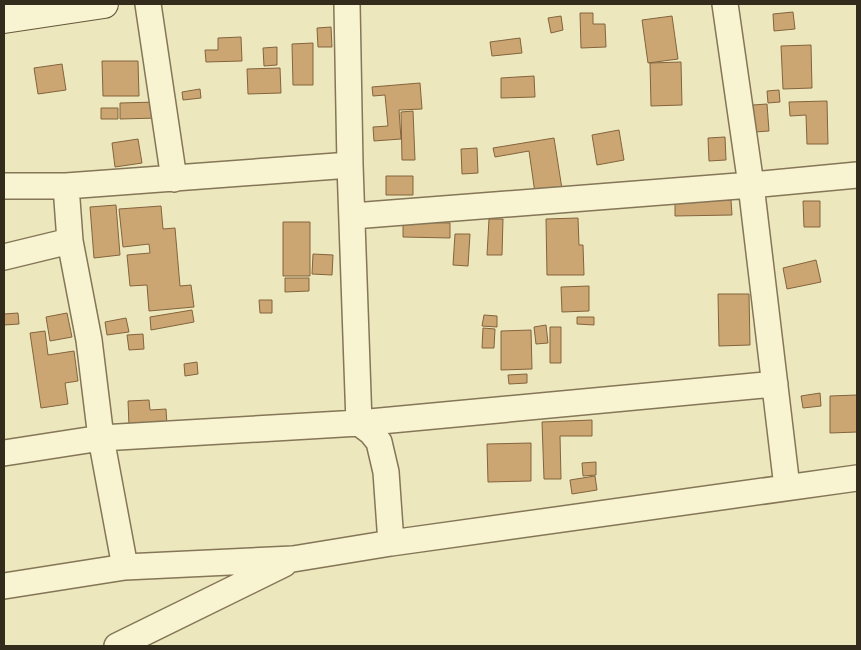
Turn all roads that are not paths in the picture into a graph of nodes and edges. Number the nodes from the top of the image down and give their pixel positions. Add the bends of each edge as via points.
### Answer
1 (104, 4) edge
2 (148, 4) edge
3 (347, 4) edge
4 (725, 4) edge
5 (4, 19) edge
6 (350, 165) junction
7 (857, 175) edge
8 (174, 179) junction
9 (4, 186) edge
10 (66, 186) junction
11 (751, 186) junction
12 (353, 216) junction
13 (70, 241) junction
14 (4, 257) edge
15 (776, 384) junction
16 (359, 423) junction
17 (101, 438) junction
18 (4, 453) edge
19 (857, 478) edge
20 (787, 487) junction
21 (391, 543) junction
22 (293, 559) junction
23 (125, 567) junction
24 (4, 586) edge
25 (117, 646) edge

1 - 5 main road
2 - 8 street
3 - 6 street
4 - 11 street
6 - 8 street
6 - 12 street
7 - 11 street
8 - 10 street
9 - 10 street
10 - 13 street
11 - 12 street
11 - 15 street
12 - 16 street
13 - 14 street
13 - 17 street via 89,340
15 - 16 street
15 - 20 street
16 - 17 street
16 - 21 street via 379,442 386,472
17 - 18 street
17 - 23 street
19 - 20 street
20 - 21 street
21 - 22 street
22 - 23 street
22 - 25 street
23 - 24 street

